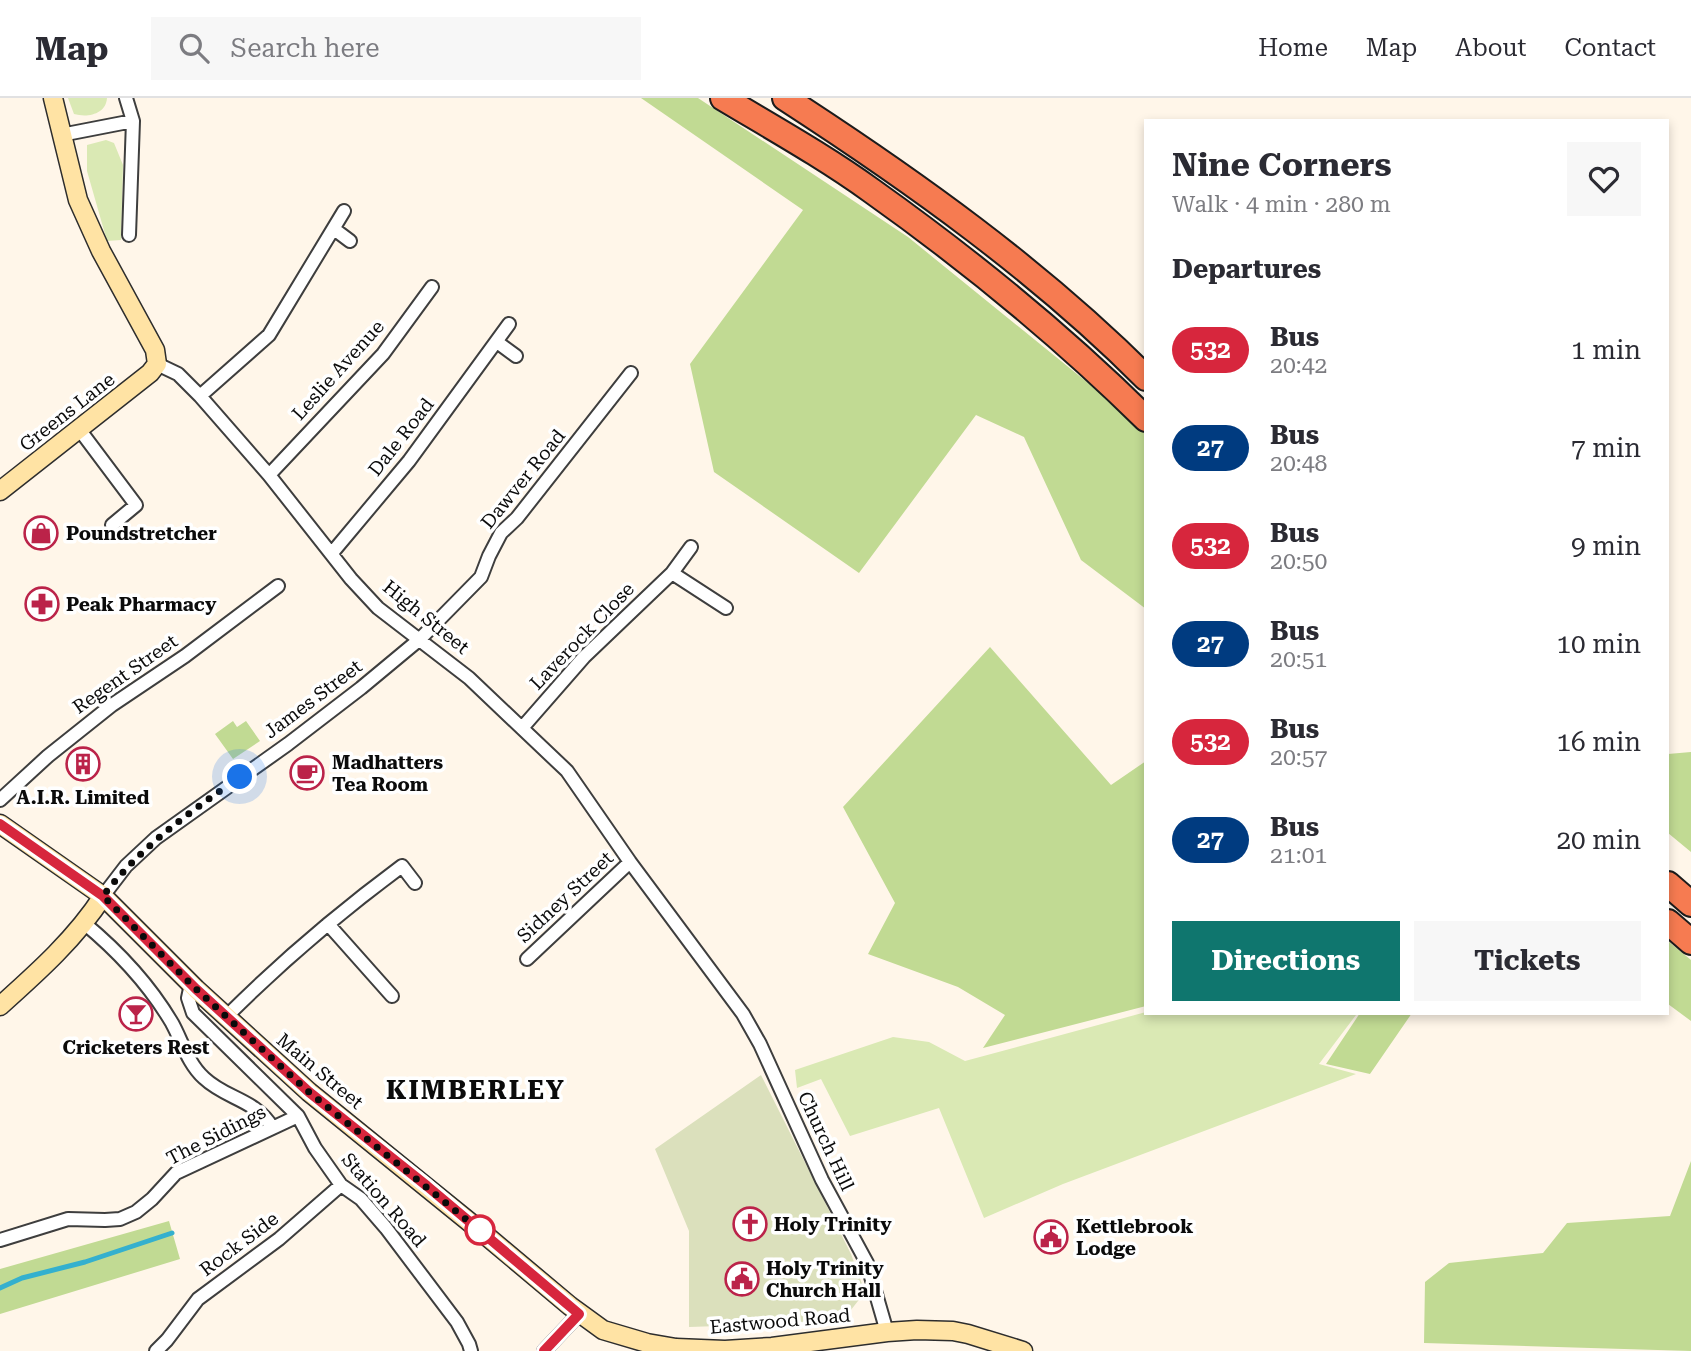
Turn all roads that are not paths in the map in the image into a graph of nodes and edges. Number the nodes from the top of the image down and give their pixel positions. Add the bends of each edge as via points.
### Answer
1 (53, 98) edge
2 (126, 98) edge
3 (723, 98) edge
4 (785, 98) edge
5 (133, 121) junction
6 (61, 135) junction
7 (344, 211) dead end
8 (334, 229) junction
9 (129, 235) dead end
10 (350, 241) dead end
11 (432, 287) dead end
12 (509, 324) dead end
13 (497, 342) junction
14 (516, 356) dead end
15 (157, 364) junction
16 (631, 373) dead end
17 (1144, 375) edge
18 (200, 396) junction
19 (1144, 417) edge
20 (79, 429) junction
21 (268, 475) junction
22 (0, 491) edge
23 (112, 525) dead end
24 (691, 547) dead end
25 (332, 553) junction
26 (672, 573) junction
27 (278, 586) dead end
28 (726, 608) dead end
29 (420, 639) junction
30 (522, 728) junction
31 (0, 800) edge
32 (0, 824) edge
33 (631, 862) junction
34 (415, 883) dead end
35 (1669, 885) edge
36 (103, 896) junction
37 (1691, 904) edge
38 (84, 923) junction
39 (1669, 923) edge
40 (328, 924) junction
41 (1691, 942) edge
42 (527, 959) dead end
43 (191, 984) junction
44 (392, 996) dead end
45 (0, 1006) edge
46 (226, 1017) junction
47 (760, 1044) joint
48 (298, 1116) junction
49 (272, 1127) junction
50 (341, 1185) junction
51 (0, 1240) edge
52 (579, 1314) junction
53 (887, 1332) junction
54 (623, 1338) joint
55 (171, 1346) edge
56 (680, 1350) edge
57 (156, 1351) edge
58 (471, 1351) edge
59 (544, 1351) edge
60 (1023, 1351) edge

1 - 6 street
2 - 5 street
3 - 19 highway via 871,190 920,227 1011,297
4 - 17 highway via 964,220
5 - 6 street
5 - 9 street
6 - 15 street via 78,200 155,350
7 - 8 street
8 - 10 street
8 - 18 street via 269,335
11 - 21 street, Leslie Avenue via 383,354
12 - 13 street, Dale Road
13 - 14 street
13 - 25 street, Dale Road via 409,461
15 - 18 street, High Street via 178,374
15 - 20 street, Greens Lane
16 - 29 street, Dawver Road via 501,533 481,577
18 - 21 street, High Street
20 - 22 street, Greens Lane
20 - 23 street via 136,505
21 - 25 street, High Street
24 - 26 street, Laverock Close
25 - 29 street, High Street via 378,608
26 - 28 street
26 - 30 street, Laverock Close via 584,657
27 - 31 street, Regent Street via 102,712
29 - 30 street, High Street
29 - 36 street, James Street via 288,744 156,838
30 - 33 street, High Street via 567,771
32 - 36 street, Main Street
33 - 42 street, Sidney Street
33 - 47 street, High Street via 716,975
34 - 40 street via 402,866
35 - 37 highway
36 - 38 street
36 - 43 street, Main Street
38 - 45 street
38 - 49 street via 143,980 205,1080 258,1109
39 - 41 highway
40 - 44 street
40 - 46 street
43 - 46 street, Main Street
43 - 48 street, Station Road via 188,998 193,1013
46 - 52 street, Main Street via 309,1092
47 - 53 street, Church Hill via 822,1180 867,1264
48 - 49 street, The Sidings
48 - 50 street, Station Road
49 - 51 street, The Sidings via 176,1172 152,1199 128,1215 68,1219
50 - 55 street, Rock Side via 279,1239 198,1299
50 - 58 street, Station Road via 386,1227 457,1322
52 - 54 street, Main Street
52 - 59 street
53 - 56 street, Eastwood Road via 772,1347
53 - 60 street, Eastwood Road via 953,1331
54 - 56 street, Eastwood Road
55 - 57 street, Rock Side

